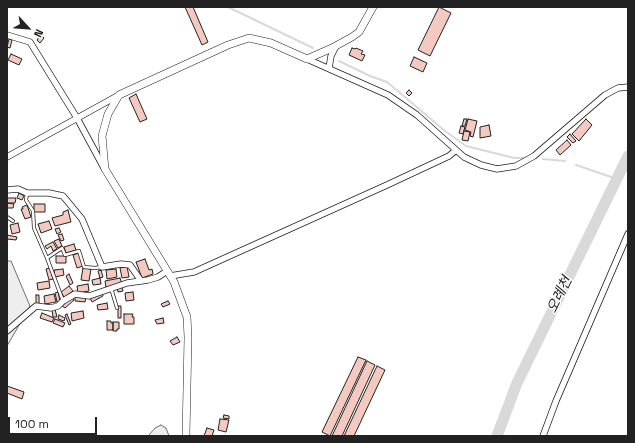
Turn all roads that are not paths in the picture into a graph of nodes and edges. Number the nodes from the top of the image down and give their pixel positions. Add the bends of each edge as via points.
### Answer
1 (373, 7) edge
2 (7, 35) edge
3 (336, 46) junction
4 (307, 59) junction
5 (329, 68) junction
6 (627, 87) edge
7 (119, 95) junction
8 (77, 118) junction
9 (456, 150) junction
10 (7, 157) edge
11 (105, 168) junction
12 (7, 190) edge
13 (27, 193) junction
14 (7, 217) edge
15 (13, 221) dead end
16 (628, 234) edge
17 (47, 258) junction
18 (102, 267) junction
19 (168, 273) junction
20 (141, 281) junction
21 (111, 287) junction
22 (62, 301) junction
23 (116, 308) dead end
24 (7, 331) edge
25 (186, 436) edge
26 (543, 436) edge

1 - 3 street via 359,32
2 - 8 street via 30,42
3 - 4 street
3 - 5 street
4 - 5 street
4 - 7 street via 271,43 249,38 228,45
5 - 9 street via 379,90 404,105
6 - 9 street via 618,88 605,95 534,156 516,166 498,169 481,166
7 - 8 street
7 - 11 street via 104,125 102,136
8 - 10 street
8 - 11 street
9 - 19 street via 449,156 388,185 194,272
11 - 19 street
12 - 13 street via 18,189
13 - 17 lane via 26,200 33,211 34,228
13 - 18 street via 63,196 82,219
14 - 15 lane
16 - 26 street
17 - 18 lane via 62,248 65,256 79,251 84,267
17 - 22 lane
18 - 20 street via 130,265
19 - 20 street
19 - 25 street via 187,317
20 - 21 street
21 - 22 street via 89,296 75,294
21 - 23 lane
22 - 24 street via 58,306 51,308 36,306

